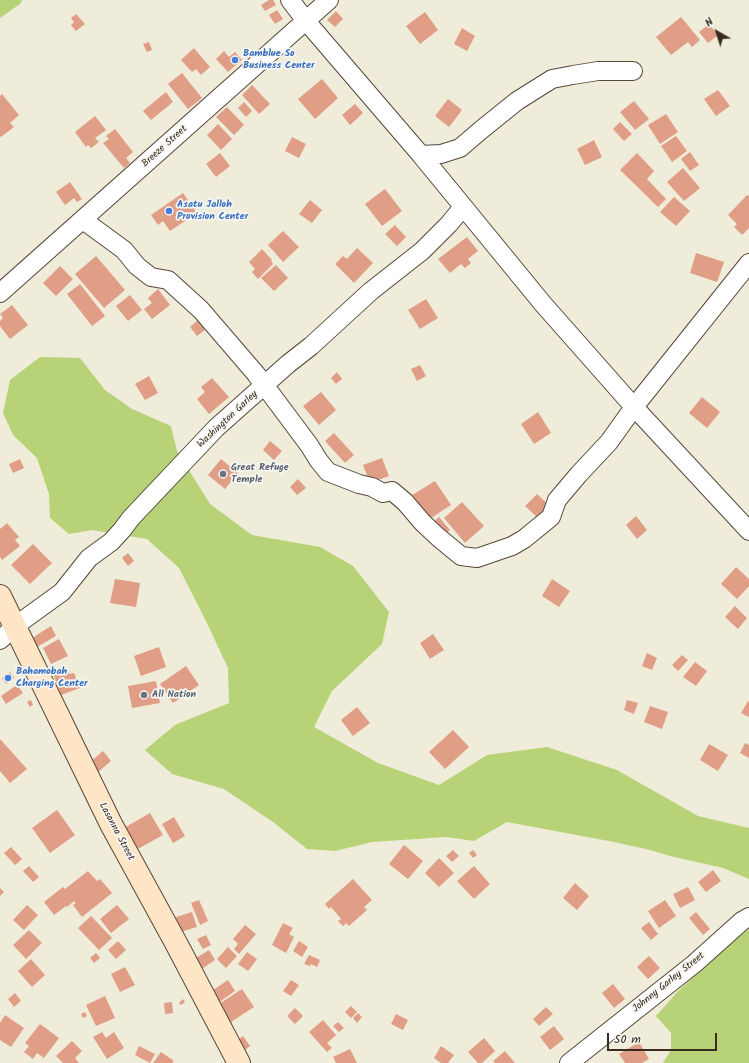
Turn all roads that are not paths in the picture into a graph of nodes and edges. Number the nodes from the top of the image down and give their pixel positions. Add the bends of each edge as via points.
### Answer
1 (290, 0) edge
2 (312, 0) edge
3 (329, 0) edge
4 (306, 21) junction
5 (633, 71) dead end
6 (421, 155) junction
7 (463, 207) junction
8 (83, 220) junction
9 (749, 263) edge
10 (0, 293) edge
11 (264, 386) junction
12 (634, 407) junction
13 (749, 531) edge
14 (0, 596) edge
15 (7, 633) edge
16 (749, 917) edge
17 (240, 1063) edge
18 (569, 1063) edge

1 - 4 street
2 - 4 street
3 - 4 street, Breeze Street
4 - 6 street
4 - 8 street, Breeze Street
5 - 6 street via 598,72 552,79 517,101 460,148 441,154
6 - 7 street
7 - 11 street, Washington Garley via 422,251 371,291
7 - 12 street via 542,304
8 - 10 street, Breeze Street
8 - 11 street via 124,250 137,266 151,277 168,280 193,301
9 - 12 street
11 - 12 street via 328,472 383,493 392,491 423,523 461,556 477,558 524,540 551,516 557,500 609,442
11 - 15 street, Washington Garley via 216,428 111,542 89,558 62,592
12 - 13 street
14 - 15 street, Lasanna Street
15 - 17 street, Lasanna Street
16 - 18 street, Johnny Garley Street

